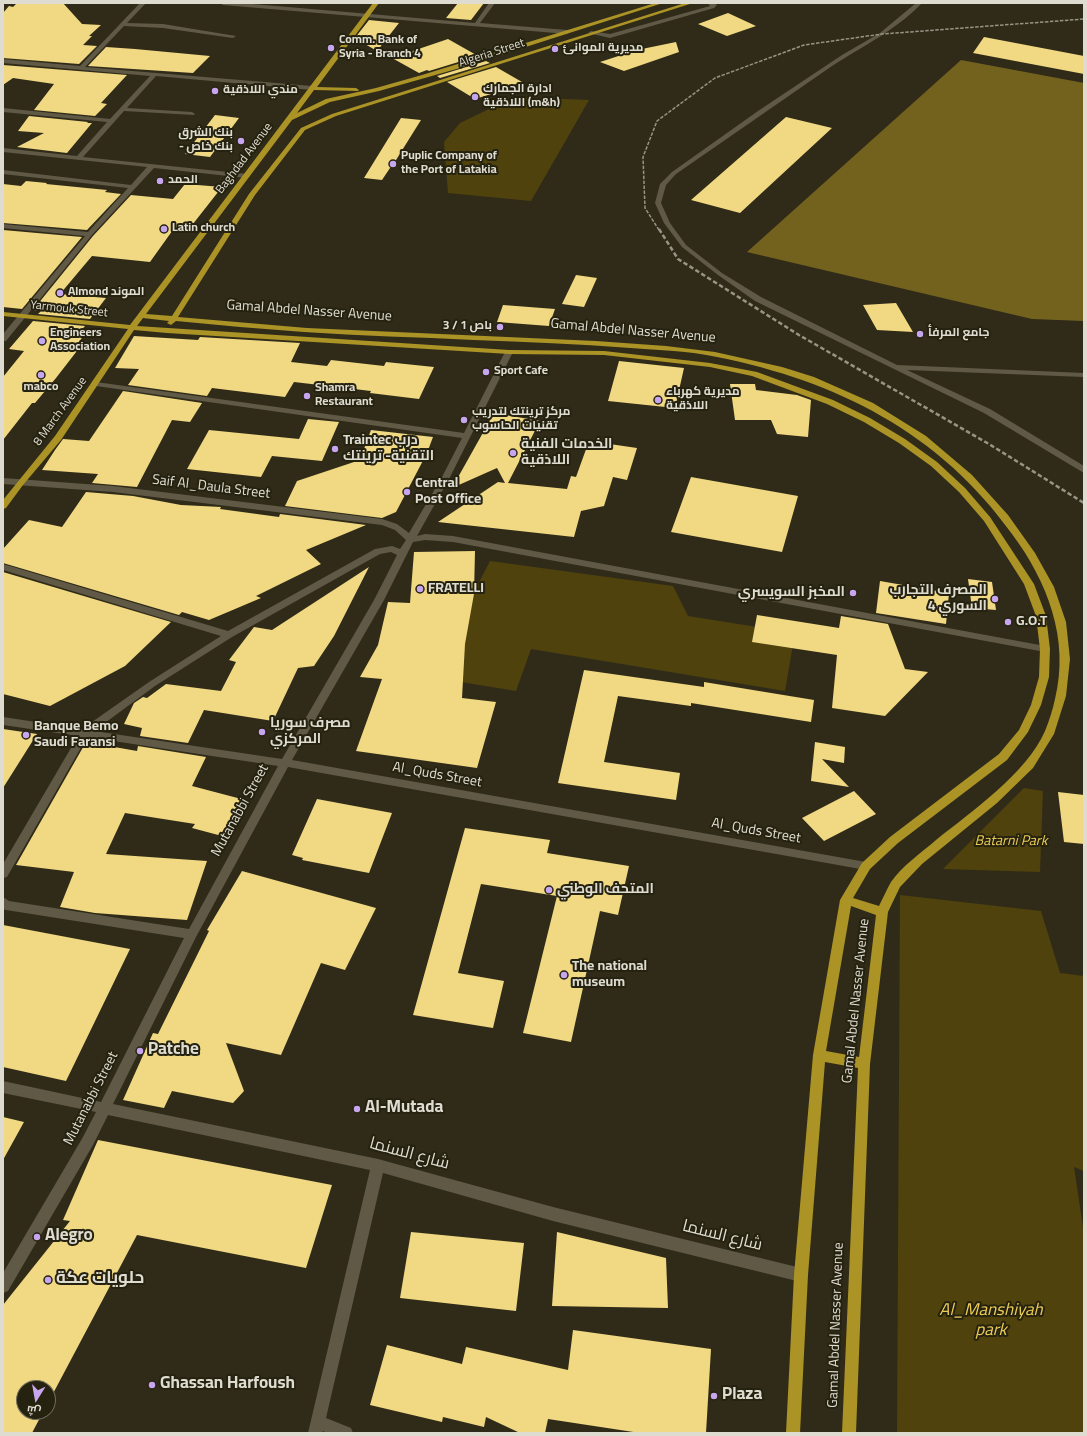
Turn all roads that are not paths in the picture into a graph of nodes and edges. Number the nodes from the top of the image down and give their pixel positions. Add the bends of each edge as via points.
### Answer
1 (144, 3) edge
2 (223, 3) edge
3 (376, 3) edge
4 (492, 3) edge
5 (660, 3) edge
6 (690, 3) edge
7 (711, 3) edge
8 (919, 3) edge
9 (367, 15) junction
10 (123, 24) junction
11 (477, 24) junction
12 (567, 32) junction
13 (589, 34) junction
14 (233, 36) dead end
15 (3, 61) edge
16 (81, 68) junction
17 (155, 74) junction
18 (390, 87) junction
19 (312, 88) junction
20 (123, 109) junction
21 (3, 110) edge
22 (192, 114) dead end
23 (112, 121) junction
24 (285, 124) junction
25 (303, 128) joint
26 (3, 150) edge
27 (79, 157) junction
28 (152, 166) junction
29 (3, 172) edge
30 (247, 176) junction
31 (133, 187) junction
32 (3, 226) edge
33 (90, 234) junction
34 (3, 314) edge
35 (21, 316) junction
36 (141, 316) junction
37 (174, 318) junction
38 (132, 328) junction
39 (167, 331) junction
40 (3, 339) edge
41 (508, 352) junction
42 (894, 367) junction
43 (1084, 375) edge
44 (96, 384) junction
45 (466, 436) junction
46 (1084, 470) edge
47 (3, 481) edge
48 (20, 483) junction
49 (3, 506) edge
50 (410, 540) junction
51 (402, 554) junction
52 (3, 567) edge
53 (229, 635) junction
54 (1045, 649) junction
55 (3, 721) edge
56 (85, 732) junction
57 (285, 763) junction
58 (866, 866) junction
59 (3, 874) edge
60 (846, 900) junction
61 (3, 902) edge
62 (882, 912) junction
63 (192, 934) junction
64 (819, 1055) junction
65 (864, 1064) junction
66 (3, 1087) edge
67 (105, 1109) junction
68 (378, 1165) junction
69 (802, 1276) junction
70 (3, 1286) edge
71 (316, 1428) edge
72 (346, 1433) edge
73 (793, 1433) edge
74 (849, 1433) edge

1 - 10 street
2 - 9 street
3 - 9 main road, Baghdad Avenue
4 - 11 street
5 - 12 main road, Algeria Street
6 - 13 main road, Algeria Street
7 - 13 street via 714,5 712,7 610,36
8 - 42 street via 882,34 760,112 674,173 663,184 658,203 668,224 684,246 720,274 758,299
9 - 11 street
9 - 19 main road, Baghdad Avenue
10 - 14 street via 163,26
10 - 16 street
11 - 12 street
12 - 13 main road
12 - 18 main road, Algeria Street
13 - 25 main road, Algeria Street via 339,113
15 - 16 street
16 - 17 street
17 - 19 street
17 - 20 street
18 - 19 main road via 350,90
18 - 24 main road, Algeria Street via 324,101 299,113
19 - 24 main road, Baghdad Avenue
20 - 22 street
20 - 23 street
21 - 23 street
23 - 27 street
24 - 30 main road, Baghdad Avenue
25 - 37 main road, Baghdad Avenue via 252,194
26 - 27 street
27 - 28 street
28 - 30 street
28 - 31 street
29 - 31 street
30 - 36 main road, Baghdad Avenue
31 - 33 street
32 - 33 street
33 - 35 street
34 - 35 main road, Yarmouk Street
35 - 38 main road, Yarmouk Street
35 - 40 street
36 - 37 main road, Gamal Abdel Nasser Avenue
36 - 38 main road, Baghdad Avenue
37 - 39 main road, Baghdad Avenue
37 - 62 main road, Gamal Abdel Nasser Avenue via 307,330 666,348 715,354 779,369 841,391 897,420 947,457 1005,517 1031,553 1049,586 1060,622 1065,659 1061,696 1049,734 1029,765 994,800 918,861 896,884
38 - 39 main road, Gamal Abdel Nasser Avenue
38 - 44 main road, 8 March Avenue
39 - 41 main road, Gamal Abdel Nasser Avenue
41 - 45 street, Mutanabbi Street
41 - 54 main road, Gamal Abdel Nasser Avenue via 604,353 710,365 754,374 791,386 867,420 934,464 962,490 987,519 1029,584 1041,616
42 - 43 street
42 - 46 street via 987,411
44 - 45 street
44 - 48 main road, 8 March Avenue via 58,438
45 - 50 street, Mutanabbi Street
47 - 48 street, Saif Al_Daula Street
48 - 49 main road, 8 March Avenue
48 - 50 street, Saif Al_Daula Street via 112,490 382,522 400,528
50 - 51 street, Mutanabbi Street
50 - 54 street via 425,537 453,539
51 - 53 street via 392,549 378,551
51 - 57 street, Mutanabbi Street via 379,600
52 - 53 street
53 - 56 street via 152,684
54 - 58 main road, Gamal Abdel Nasser Avenue via 1044,677 1036,705 1023,732 1002,757 894,840
55 - 56 street, Al_Quds Street
56 - 57 street, Al_Quds Street
56 - 59 street
57 - 58 street, Al_Quds Street
57 - 63 street, Mutanabbi Street
58 - 60 main road, Gamal Abdel Nasser Avenue
60 - 62 main road
60 - 64 main road, Gamal Abdel Nasser Avenue
61 - 63 street
62 - 65 main road, Gamal Abdel Nasser Avenue
63 - 67 street, Mutanabbi Street
64 - 65 main road
64 - 69 main road, Gamal Abdel Nasser Avenue
65 - 74 main road, Gamal Abdel Nasser Avenue
66 - 67 street, شارع السنما
67 - 68 street, شارع السنما
67 - 70 street, Mutanabbi Street
68 - 69 street, شارع السنما via 553,1214
68 - 71 street
69 - 73 main road, Gamal Abdel Nasser Avenue
71 - 72 street

